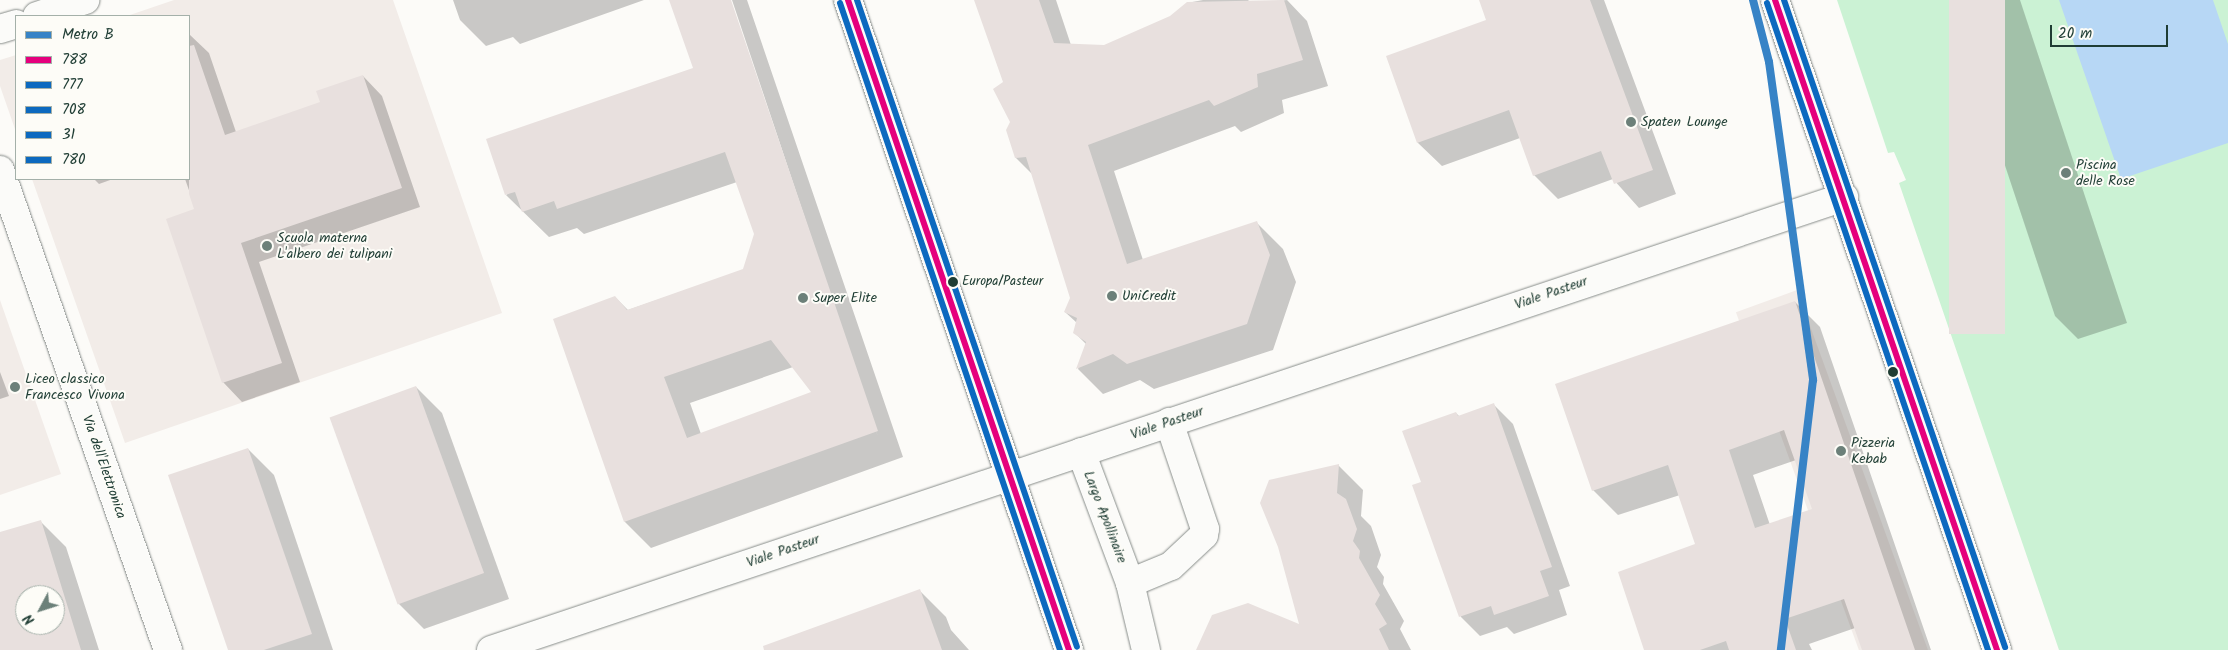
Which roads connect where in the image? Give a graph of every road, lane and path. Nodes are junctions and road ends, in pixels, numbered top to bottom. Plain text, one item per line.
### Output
1 (85, 0) edge
2 (848, 0) edge
3 (1775, 0) edge
4 (40, 15) edge
5 (15, 24) edge
6 (0, 29) edge
7 (0, 170) edge
8 (1844, 197) junction
9 (1169, 422) junction
10 (1081, 452) junction
11 (1008, 475) junction
12 (1130, 583) junction
13 (168, 650) edge
14 (491, 650) edge
15 (1070, 650) edge
16 (1146, 650) edge
17 (1997, 650) edge

1 - 4 street
2 - 11 street
3 - 8 street
5 - 6 street
7 - 13 street, Via dell'Elettronica
8 - 9 street, Viale Pasteur
8 - 17 street
9 - 10 street, Viale Pasteur
9 - 12 street
10 - 11 street, Viale Pasteur
10 - 12 street, Largo Apollinaire
11 - 14 street, Viale Pasteur
11 - 15 street
12 - 16 street, Largo Apollinaire

